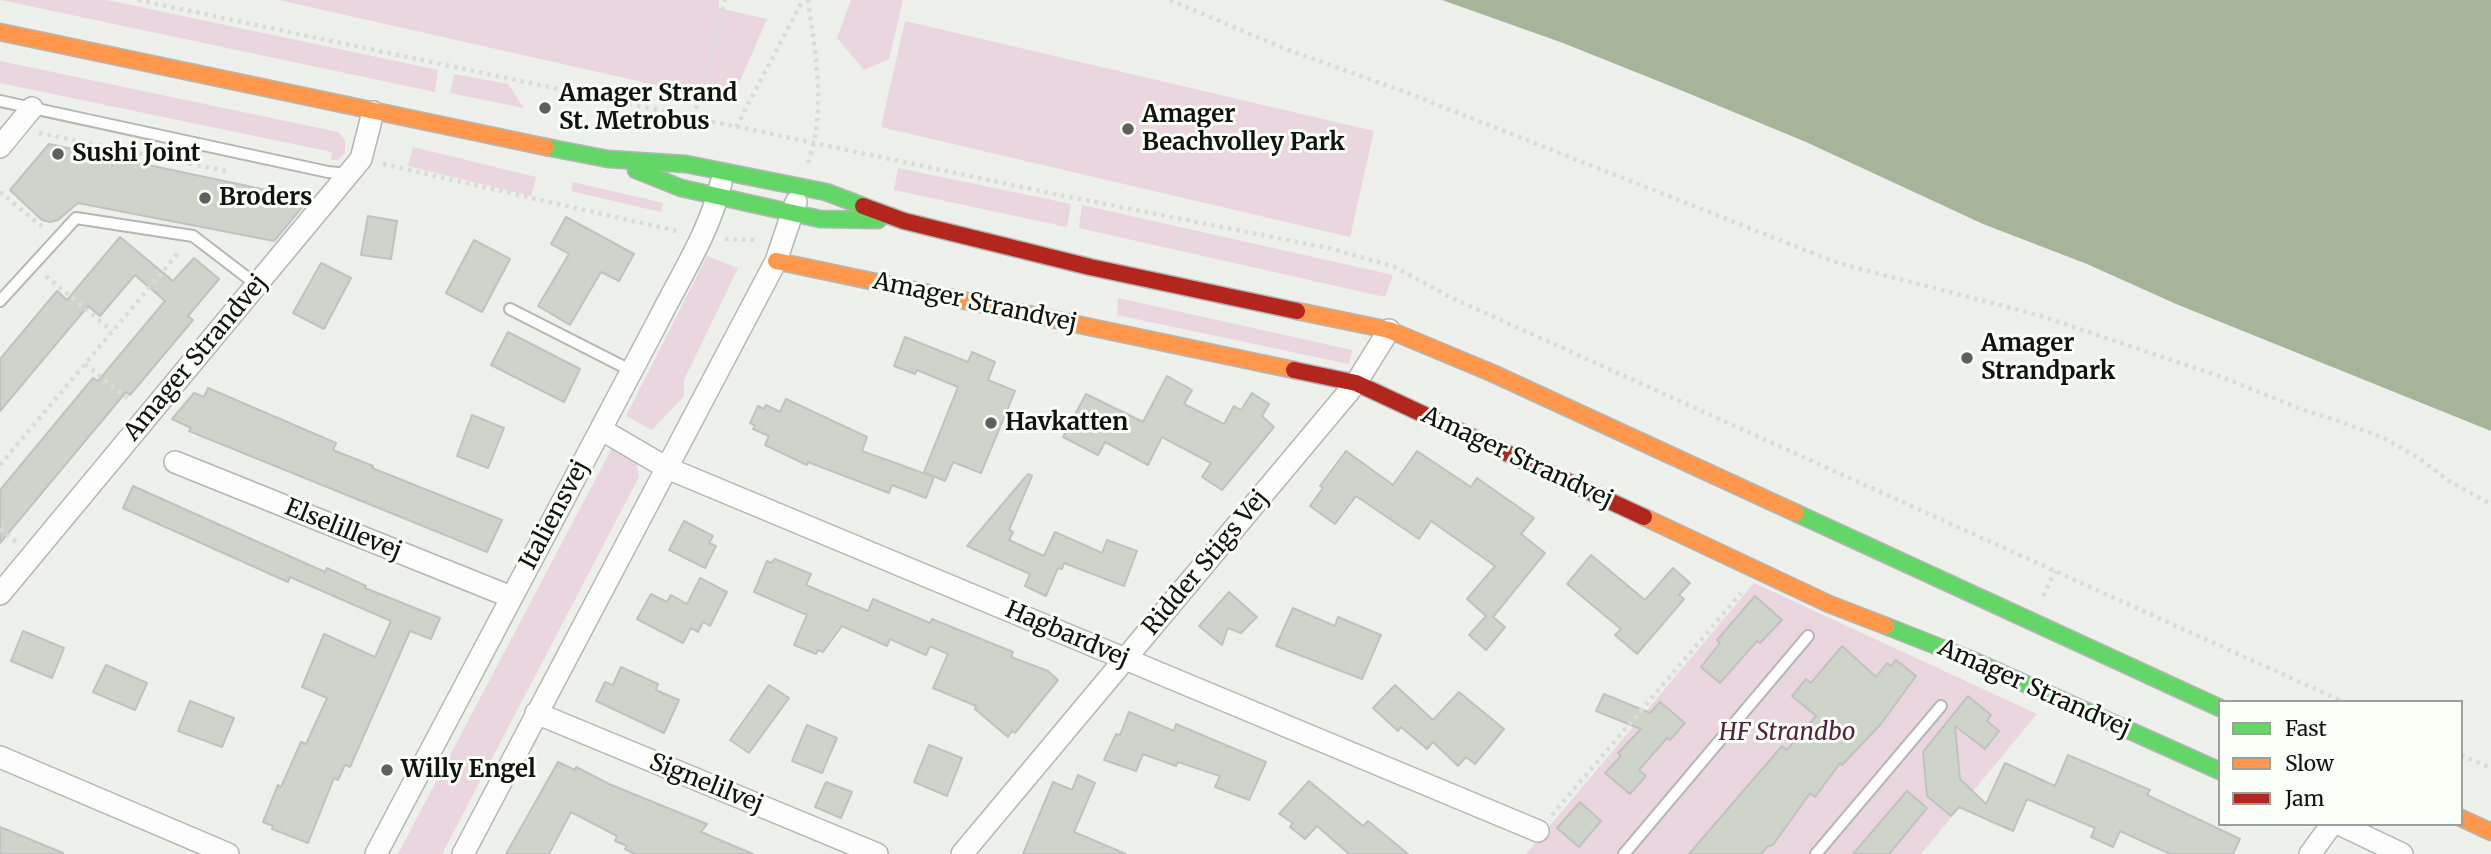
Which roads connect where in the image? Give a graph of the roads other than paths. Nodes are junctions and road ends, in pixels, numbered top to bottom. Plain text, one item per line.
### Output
1 (0, 32) edge
2 (0, 101) edge
3 (32, 108) junction
4 (373, 112) junction
5 (0, 147) edge
6 (608, 159) junction
7 (355, 166) junction
8 (724, 171) junction
9 (799, 187) junction
10 (718, 196) junction
11 (794, 212) junction
12 (904, 221) junction
13 (776, 261) junction
14 (257, 285) junction
15 (0, 301) edge
16 (510, 309) dead end
17 (1389, 330) junction
18 (632, 371) junction
19 (1356, 383) junction
20 (601, 430) junction
21 (175, 462) dead end
22 (667, 468) junction
23 (0, 594) edge
24 (511, 597) junction
25 (1808, 636) dead end
26 (1126, 660) junction
27 (1941, 706) dead end
28 (2218, 707) edge
29 (536, 713) junction
30 (0, 757) edge
31 (2218, 770) edge
32 (2463, 819) edge
33 (2331, 826) edge
34 (2343, 826) edge
35 (1538, 831) road end
36 (2491, 832) edge
37 (2313, 852) edge
38 (228, 854) edge
39 (376, 854) edge
40 (463, 854) edge
41 (877, 854) edge
42 (962, 854) edge
43 (1624, 854) edge
44 (1816, 854) edge
45 (2402, 854) edge

1 - 4 street
2 - 3 lane
3 - 5 street
3 - 7 lane
4 - 6 street
4 - 7 street, Amager Strandvej
6 - 8 street
6 - 10 street
7 - 14 street, Amager Strandvej
8 - 9 street
8 - 10 street, Italiensvej
9 - 11 street
9 - 12 street
10 - 11 street
10 - 18 street, Italiensvej
11 - 12 street
11 - 13 street
12 - 17 street
13 - 19 street, Amager Strandvej
13 - 22 street
14 - 15 lane
14 - 23 street, Amager Strandvej
16 - 18 lane
17 - 19 street, Ridder Stigs Vej
17 - 28 street
18 - 20 street, Italiensvej
19 - 26 street, Ridder Stigs Vej
19 - 31 street, Amager Strandvej
20 - 22 street, Hagbardvej
20 - 24 street, Italiensvej
21 - 24 street, Elselillevej
22 - 26 street, Hagbardvej
22 - 29 street
24 - 39 street, Italiensvej
25 - 43 lane
26 - 35 street, Hagbardvej
26 - 42 street, Ridder Stigs Vej
27 - 44 lane
29 - 40 street
29 - 41 street, Signelilvej
30 - 38 street
32 - 36 street
33 - 37 street
34 - 45 street

